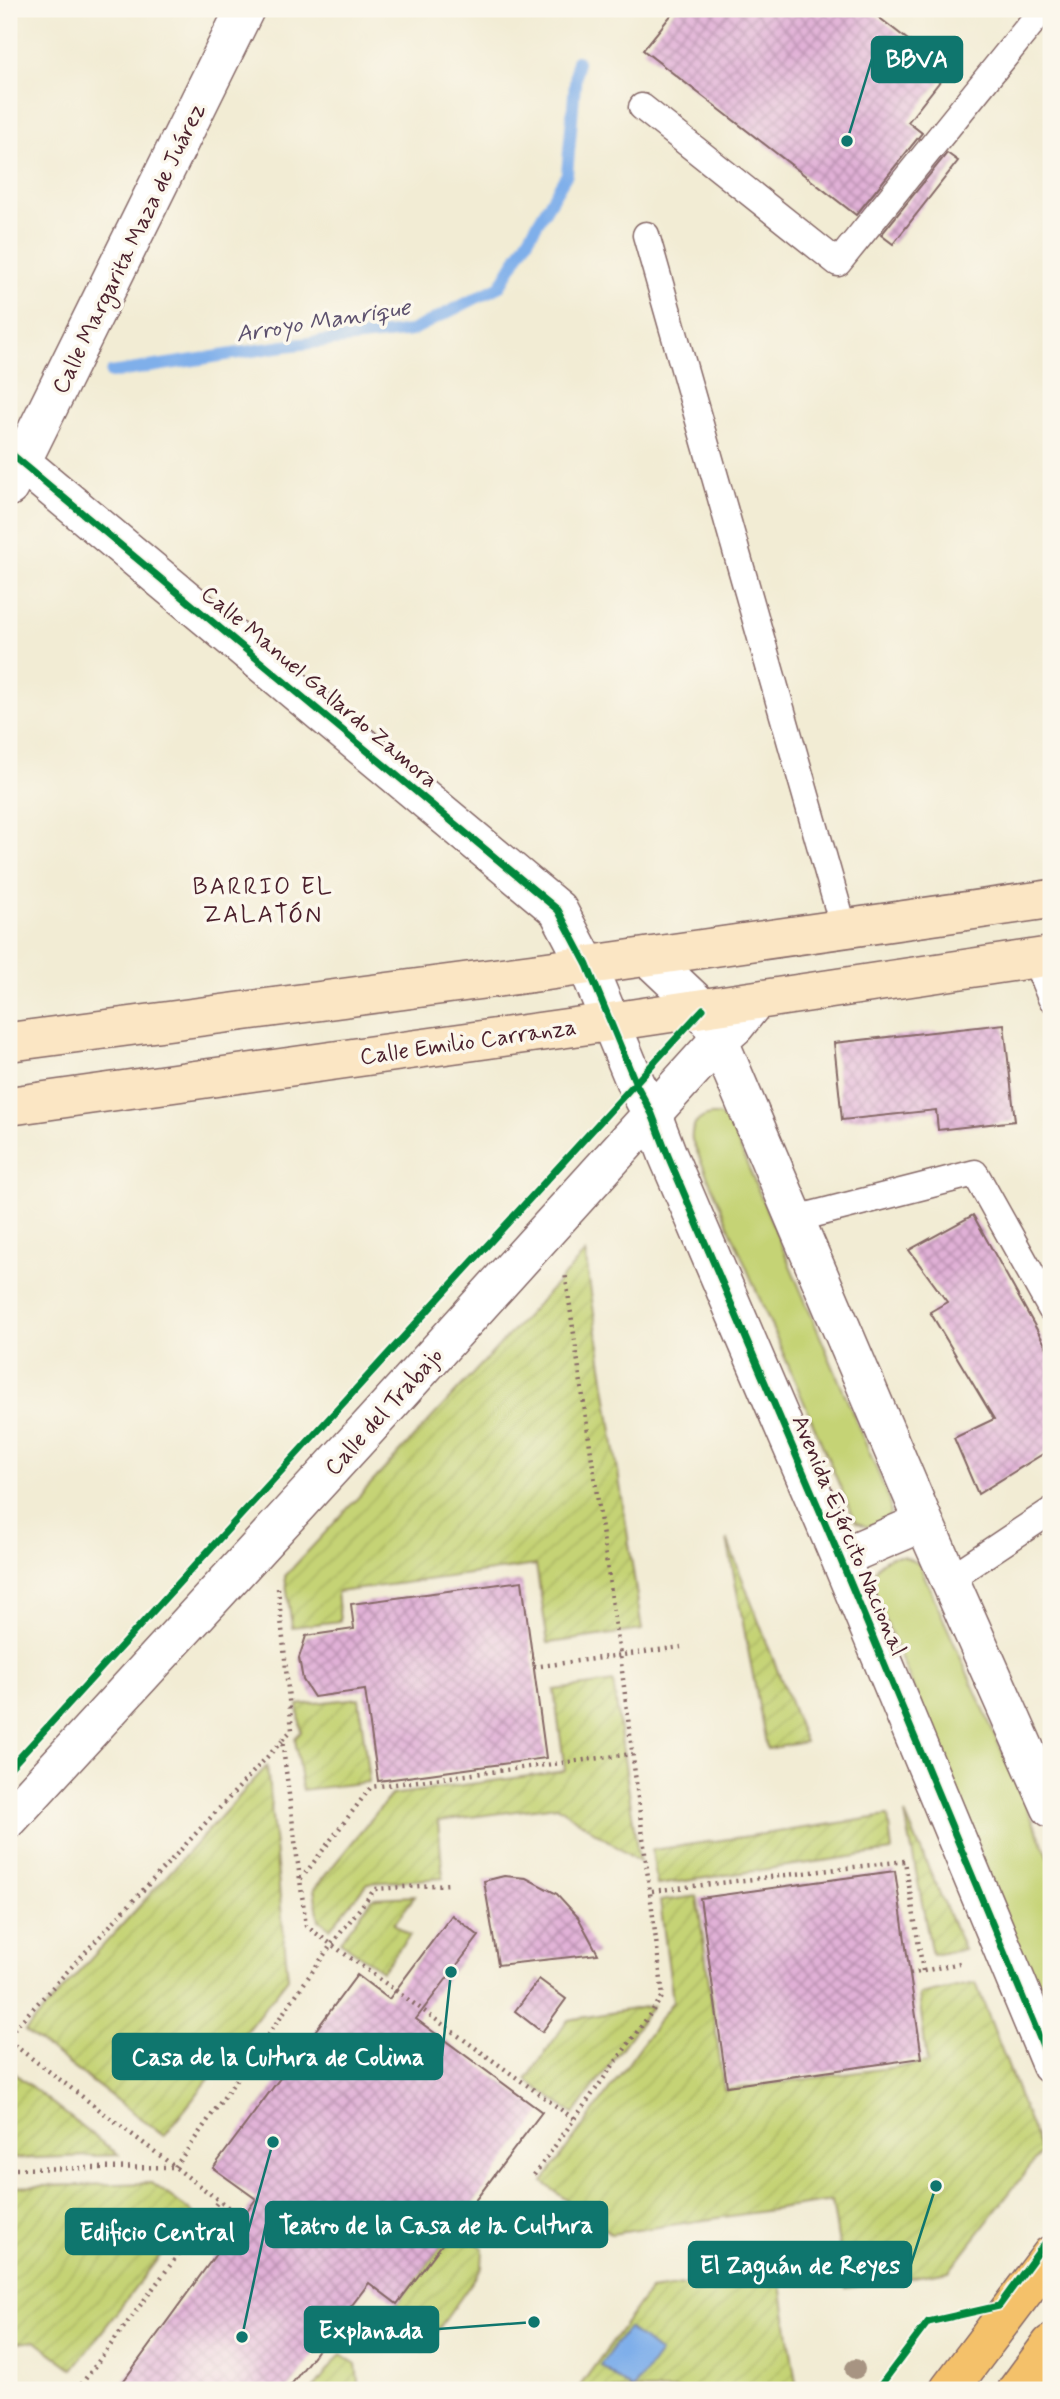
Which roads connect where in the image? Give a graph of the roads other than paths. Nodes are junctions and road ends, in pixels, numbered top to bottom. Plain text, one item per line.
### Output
1 (245, 9) edge
2 (1043, 9) edge
3 (642, 107) dead end
4 (646, 234) dead end
5 (13, 467) edge
6 (1051, 899) edge
7 (845, 929) junction
8 (648, 957) junction
9 (1043, 958) edge
10 (587, 965) junction
11 (1051, 998) edge
12 (610, 1022) junction
13 (711, 1025) junction
14 (9, 1042) edge
15 (9, 1106) edge
16 (652, 1114) junction
17 (795, 1219) junction
18 (1051, 1309) edge
19 (1051, 1511) edge
20 (924, 1522) junction
21 (840, 1558) junction
22 (949, 1579) junction
23 (1051, 1808) edge
24 (9, 1819) edge
25 (1051, 2065) edge
26 (1051, 2255) edge
27 (1051, 2344) edge
28 (948, 2390) edge
29 (1017, 2390) edge

1 - 5 street, Calle Margarita Maza de Juárez
2 - 3 lane
4 - 7 lane
5 - 10 street, Calle Manuel Gallardo Zamora
6 - 7 main road
7 - 8 main road
8 - 10 main road
8 - 13 street
9 - 11 lane
9 - 13 main road, Calle Emilio Carranza
10 - 12 street, Calle Manuel Gallardo Zamora
10 - 14 main road
12 - 13 main road, Calle Emilio Carranza
12 - 15 main road, Calle Emilio Carranza
12 - 16 street, Avenida Ejército Nacional
13 - 16 street, Calle del Trabajo
13 - 17 street
16 - 21 street, Avenida Ejército Nacional
16 - 24 street, Calle del Trabajo
17 - 18 lane
17 - 20 street
19 - 22 lane
20 - 21 street
20 - 22 street
21 - 25 street, Avenida Ejército Nacional
22 - 23 street
26 - 28 main road
27 - 29 main road

